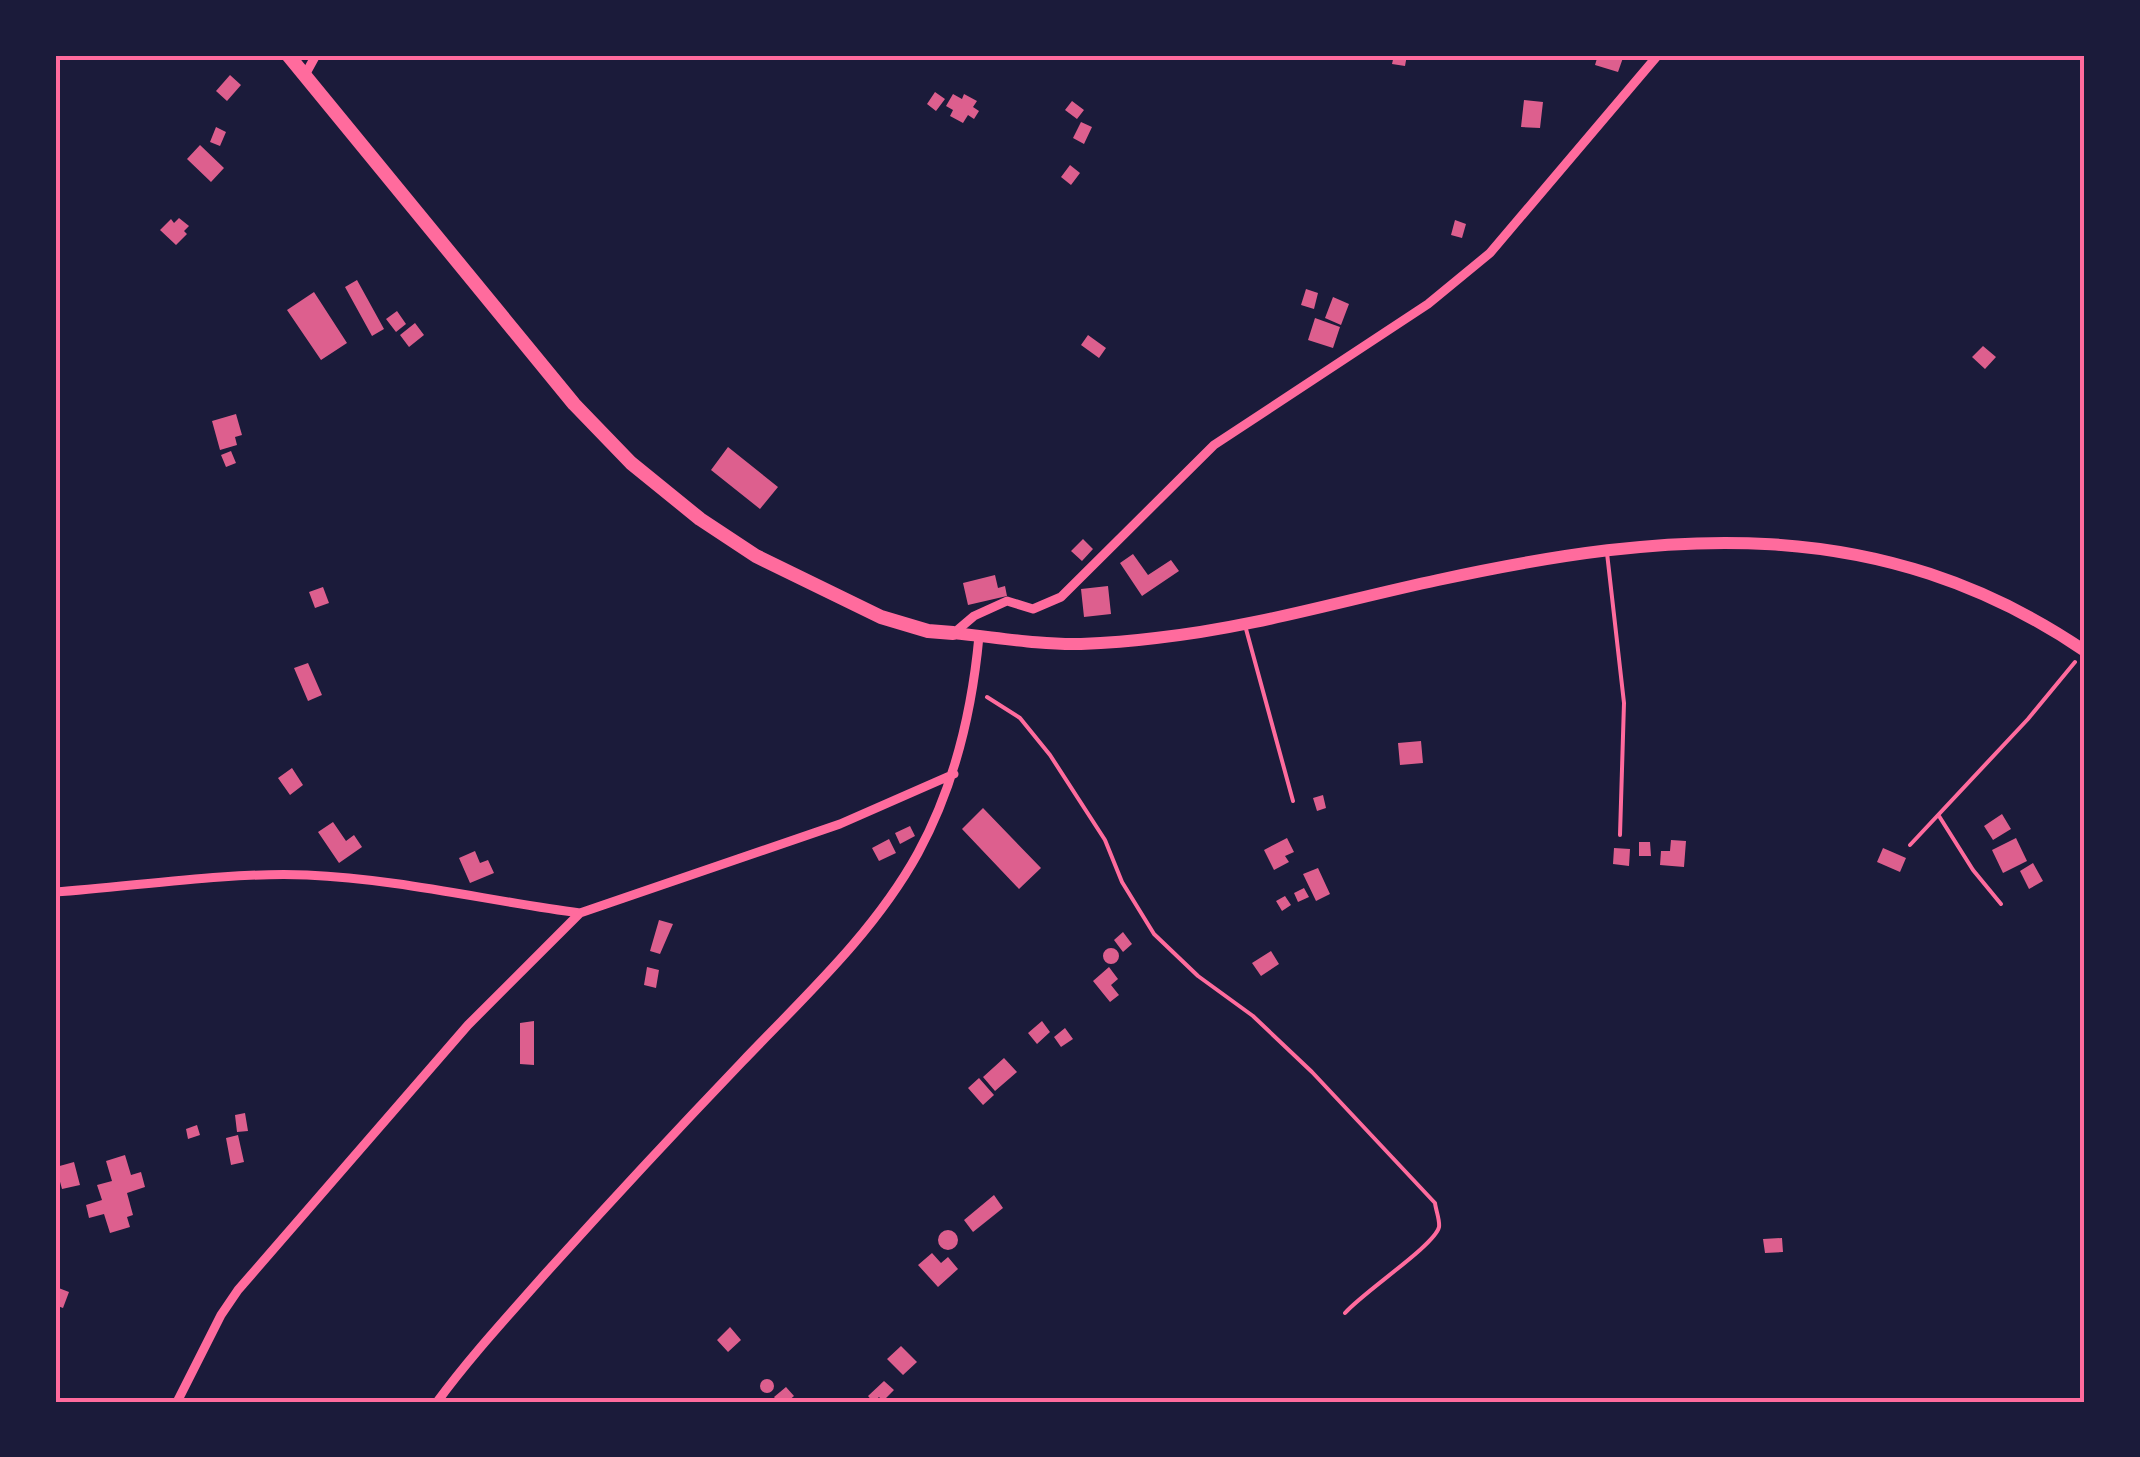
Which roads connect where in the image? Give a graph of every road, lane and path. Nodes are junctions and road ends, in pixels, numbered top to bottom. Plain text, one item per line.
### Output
1 (288, 55) edge
2 (316, 55) edge
3 (1658, 55) edge
4 (304, 75) junction
5 (1606, 549) junction
6 (1245, 624) junction
7 (953, 633) junction
8 (979, 636) junction
9 (2085, 651) edge
10 (974, 690) junction
11 (954, 774) junction
12 (1293, 800) dead end
13 (1939, 816) junction
14 (1620, 835) dead end
15 (1910, 845) dead end
16 (55, 892) edge
17 (2001, 904) dead end
18 (580, 913) junction
19 (1345, 1314) dead end
20 (177, 1402) edge
21 (437, 1402) edge

1 - 4 main road
2 - 4 street
3 - 7 street
4 - 7 main road
5 - 6 main road
5 - 9 main road
5 - 14 lane
6 - 8 main road
6 - 12 lane
7 - 8 main road
8 - 10 street
9 - 13 path
10 - 11 street
10 - 19 path
11 - 18 street
11 - 21 street
13 - 15 path
13 - 17 path
16 - 18 street
18 - 20 street

